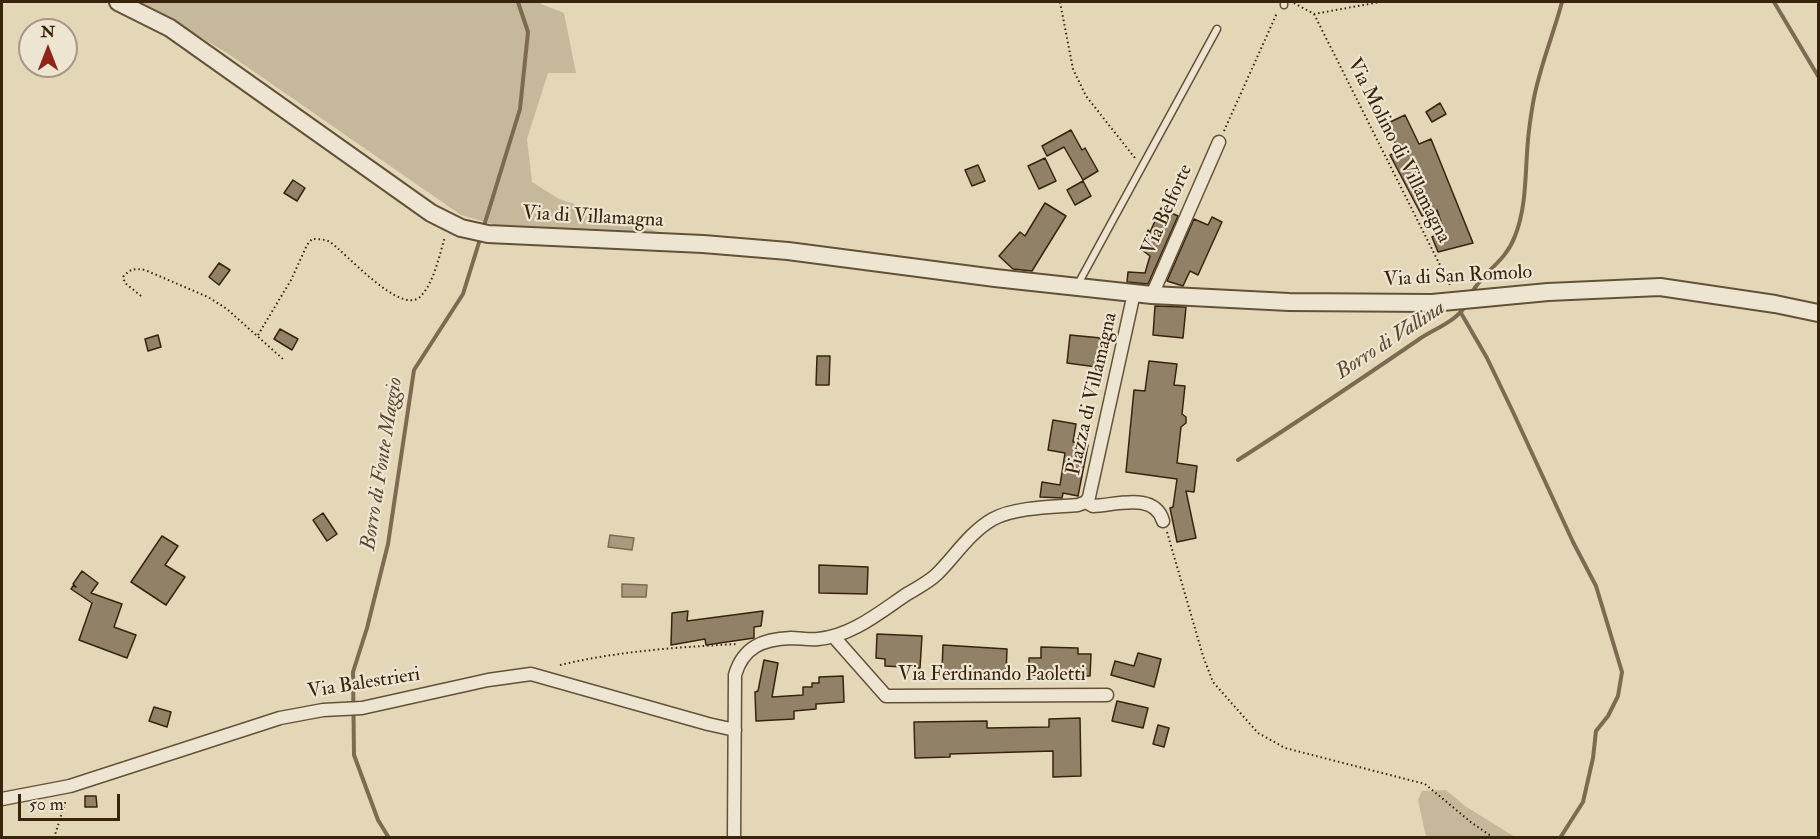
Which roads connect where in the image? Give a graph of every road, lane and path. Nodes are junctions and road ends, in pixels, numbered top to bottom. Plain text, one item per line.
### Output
1 (117, 2) edge
2 (1060, 2) edge
3 (1380, 2) edge
4 (1284, 3) edge
5 (1314, 14) junction
6 (1217, 29) dead end
7 (1220, 142) joint
8 (1142, 167) junction
9 (450, 223) junction
10 (1077, 287) junction
11 (1134, 293) junction
12 (1152, 295) junction
13 (141, 296) dead end
14 (1464, 301) junction
15 (1818, 313) edge
16 (258, 335) junction
17 (283, 359) dead end
18 (1086, 502) junction
19 (1163, 521) joint
20 (833, 636) junction
21 (756, 646) junction
22 (560, 665) dead end
23 (1107, 695) dead end
24 (735, 730) junction
25 (70, 786) junction
26 (2, 800) edge
27 (54, 837) edge
28 (734, 837) edge
29 (1494, 837) edge

1 - 9 street, Via di Villamagna
2 - 8 path
3 - 5 path
4 - 5 path
4 - 7 path
5 - 14 path, Via Molino di Villamagna
6 - 8 lane
7 - 12 street, Via Belforte
8 - 10 lane
9 - 10 street, Via di Villamagna
9 - 16 path
10 - 11 street, Via di Villamagna
11 - 12 street, Via di San Romolo
11 - 18 street, Piazza di Villamagna
12 - 14 street, Via di San Romolo
13 - 16 path
14 - 15 street, Via di San Romolo
16 - 17 path
18 - 19 street
18 - 20 street
19 - 29 path
20 - 21 street
20 - 23 street, Via Ferdinando Paoletti
21 - 22 path
21 - 24 street
24 - 25 street, Via Balestrieri
24 - 28 street
25 - 26 street, Via Balestrieri
25 - 27 path

